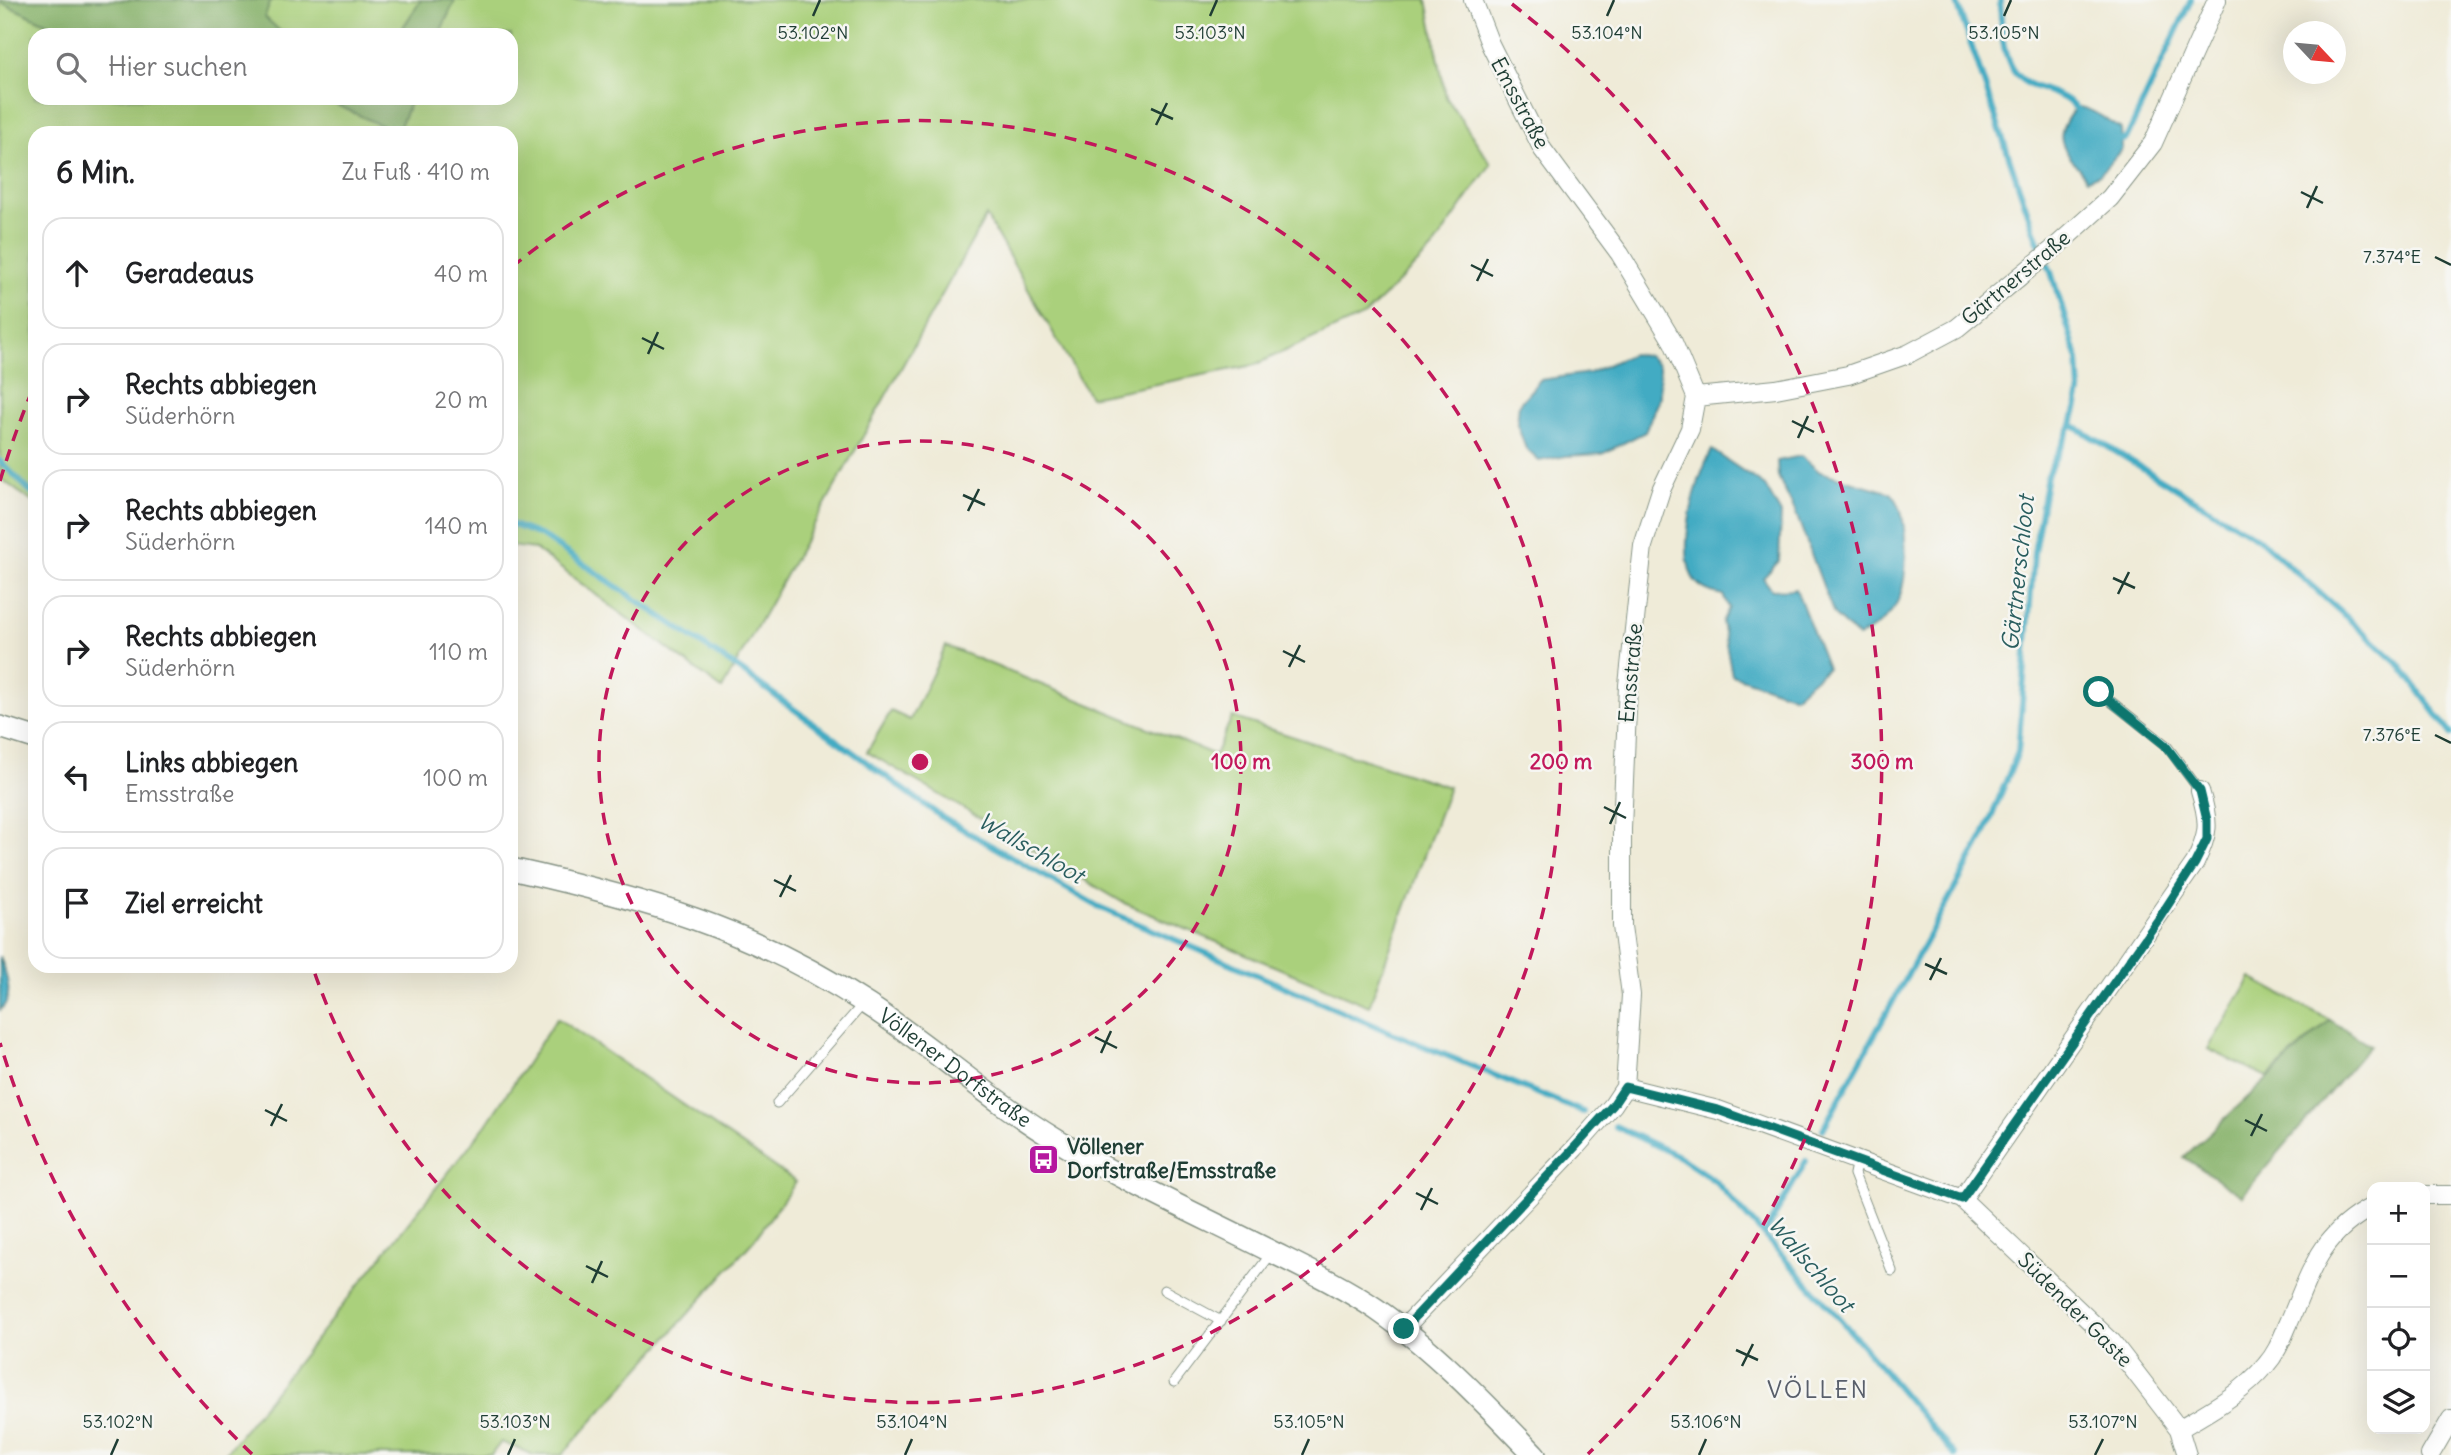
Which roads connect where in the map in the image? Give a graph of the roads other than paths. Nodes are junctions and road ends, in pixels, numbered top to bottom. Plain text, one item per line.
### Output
1 (1473, 0) edge
2 (2217, 0) edge
3 (1696, 397) junction
4 (2099, 692) dead end
5 (0, 727) edge
6 (28, 736) edge
7 (2200, 791) joint
8 (518, 871) edge
9 (864, 1002) junction
10 (1625, 1087) junction
11 (777, 1103) dead end
12 (1857, 1160) junction
13 (2430, 1195) edge
14 (2451, 1195) edge
15 (1962, 1199) junction
16 (2367, 1210) edge
17 (1272, 1252) junction
18 (1892, 1271) dead end
19 (1164, 1290) dead end
20 (1221, 1321) junction
21 (1404, 1329) junction
22 (1174, 1382) dead end
23 (2451, 1419) edge
24 (2179, 1429) junction
25 (1535, 1455) edge
26 (2187, 1455) edge
27 (2430, 1455) edge

1 - 3 street, Emsstraße
2 - 3 street, Gärtnerstraße
3 - 10 street, Emsstraße
4 - 7 lane
5 - 6 street
7 - 15 street
8 - 9 street, Völlener Dorfstraße
9 - 11 lane
9 - 17 street, Völlener Dorfstraße
10 - 12 street
10 - 21 street
12 - 15 street
12 - 18 lane
13 - 14 street
15 - 24 street, Südender Gaste
16 - 24 street
17 - 20 lane
17 - 21 street, Völlener Dorfstraße
19 - 20 lane
20 - 22 lane
21 - 25 street, Völlener Dorfstraße
23 - 27 street
24 - 26 street, Südender Gaste

